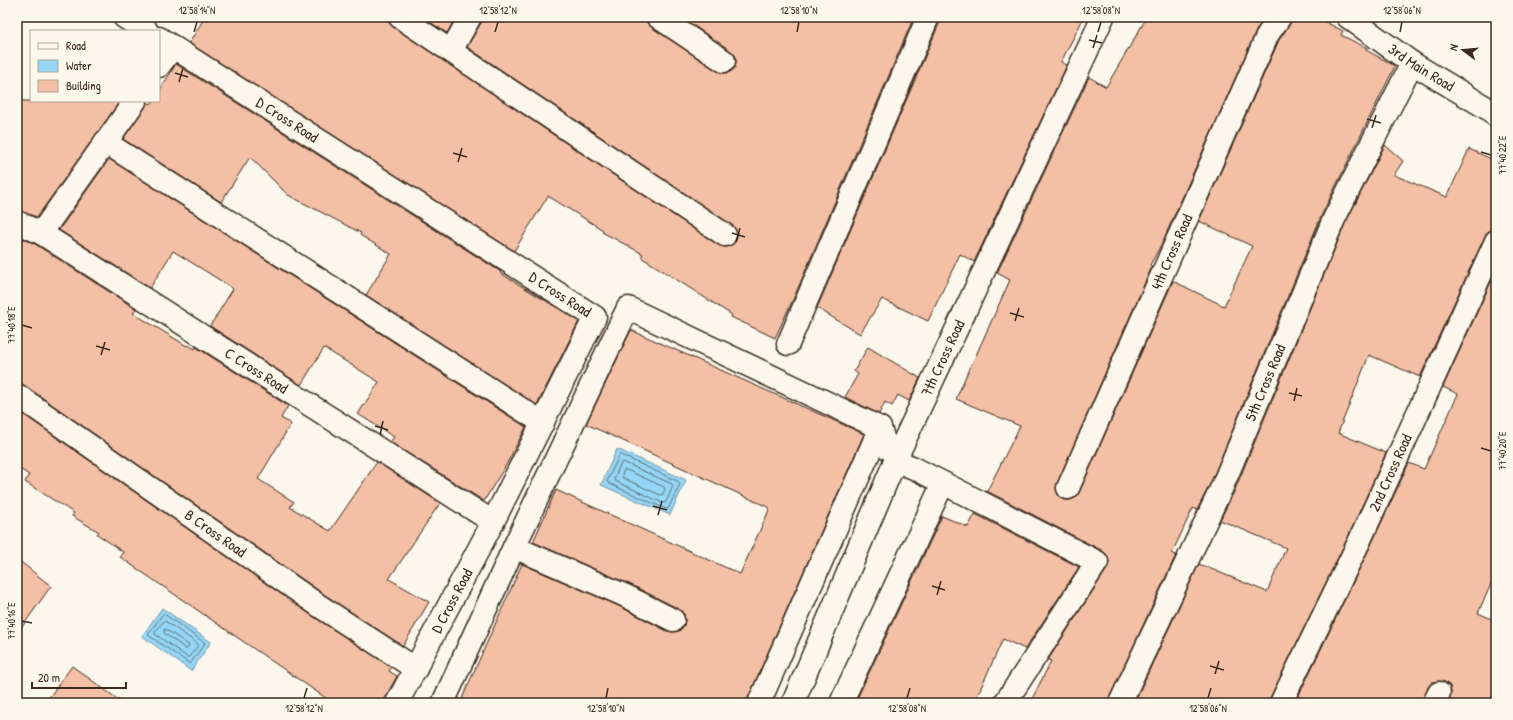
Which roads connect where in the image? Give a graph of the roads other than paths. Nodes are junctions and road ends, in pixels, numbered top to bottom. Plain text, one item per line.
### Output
1 (124, 17) edge
2 (400, 17) edge
3 (470, 17) edge
4 (658, 17) edge
5 (928, 17) edge
6 (1103, 17) edge
7 (1280, 17) edge
8 (1348, 17) edge
9 (145, 30) edge
10 (166, 42) edge
11 (451, 51) junction
12 (724, 60) dead end
13 (160, 63) edge
14 (1412, 63) junction
15 (134, 102) edge
16 (1494, 108) edge
17 (105, 142) junction
18 (17, 222) edge
19 (41, 233) junction
20 (725, 235) dead end
21 (1496, 241) edge
22 (788, 344) dead end
23 (17, 395) edge
24 (543, 423) junction
25 (880, 428) junction
26 (897, 458) junction
27 (943, 483) junction
28 (1068, 488) dead end
29 (494, 522) junction
30 (514, 547) junction
31 (673, 620) dead end
32 (416, 669) junction
33 (397, 703) edge
34 (443, 703) edge
35 (759, 703) edge
36 (793, 703) edge
37 (841, 703) edge
38 (1005, 703) edge
39 (1120, 703) edge
40 (1281, 703) edge

1 - 9 street
2 - 11 street
3 - 11 street
4 - 12 street
5 - 22 street
6 - 26 street, 7th Cross Road
7 - 28 street, 4th Cross Road
8 - 14 street, 3rd Main Road
10 - 13 street
10 - 24 street, D Cross Road
11 - 20 street
14 - 16 street, 3rd Main Road
14 - 39 street, 5th Cross Road
15 - 17 street
17 - 19 street
17 - 24 street
18 - 19 street, C Cross Road
19 - 29 street, C Cross Road
21 - 40 street, 2nd Cross Road
23 - 32 street, B Cross Road
24 - 29 street, D Cross Road
25 - 26 street
25 - 30 street
25 - 35 street
26 - 27 street
26 - 36 street, 7th Cross Road
27 - 37 street
27 - 38 street
29 - 32 street, D Cross Road
30 - 31 street
30 - 34 street
32 - 33 street, D Cross Road

